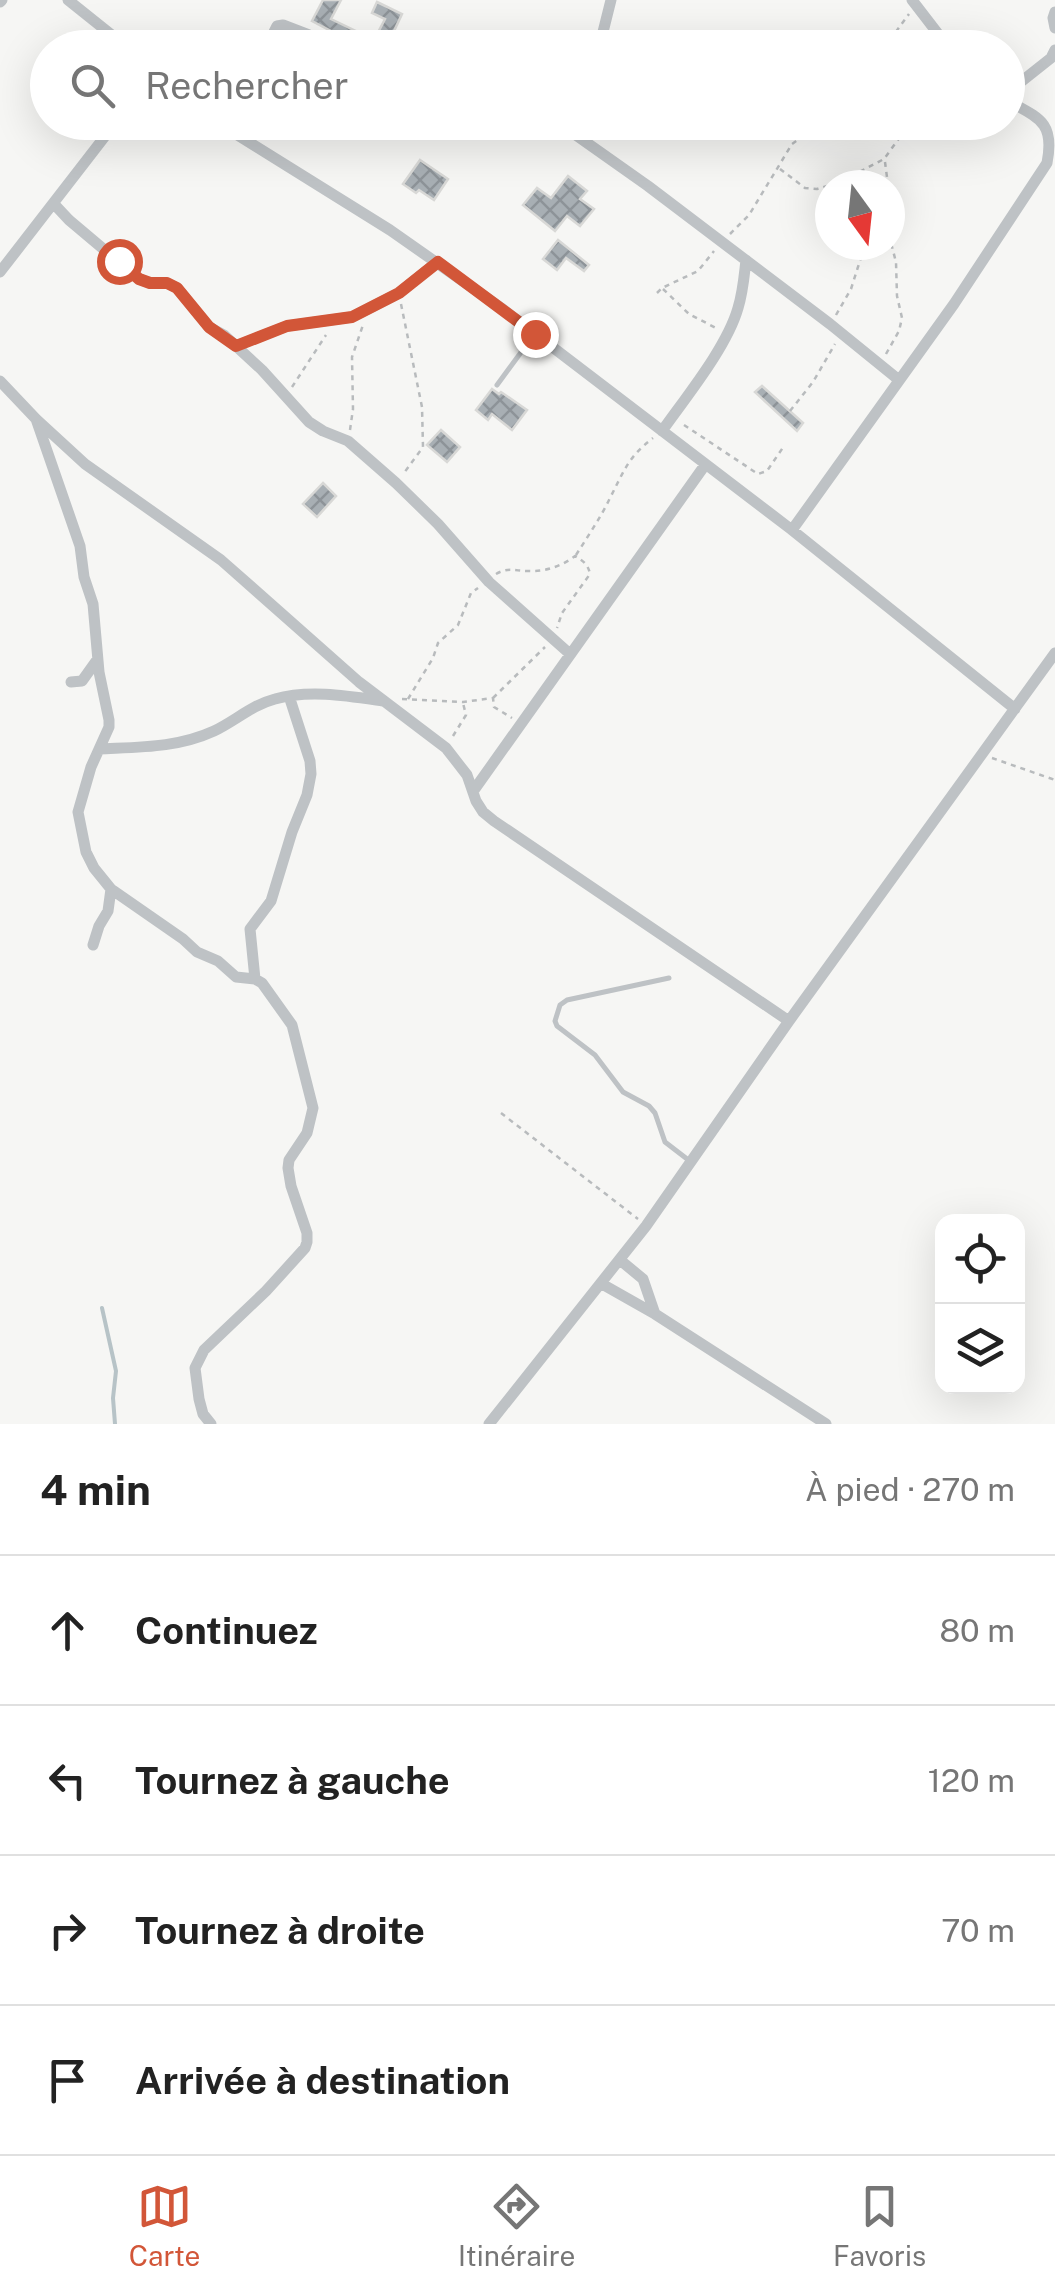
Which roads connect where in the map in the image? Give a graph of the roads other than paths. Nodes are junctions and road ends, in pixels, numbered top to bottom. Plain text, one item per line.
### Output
1 (68, 0) edge
2 (611, 0) edge
3 (914, 3) edge
4 (1055, 12) edge
5 (1055, 28) edge
6 (106, 30) edge
7 (275, 30) edge
8 (298, 30) edge
9 (604, 30) edge
10 (937, 30) edge
11 (1055, 50) edge
12 (1025, 77) edge
13 (1025, 109) edge
14 (1055, 133) edge
15 (102, 140) edge
16 (245, 140) edge
17 (589, 140) edge
18 (54, 204) junction
19 (746, 260) junction
20 (438, 262) junction
21 (0, 272) edge
22 (535, 334) junction
23 (236, 346) junction
24 (899, 380) junction
25 (0, 381) edge
26 (497, 385) dead end
27 (36, 419) junction
28 (662, 431) junction
29 (706, 465) junction
30 (792, 530) junction
31 (1055, 653) edge
32 (570, 654) junction
33 (98, 660) junction
34 (71, 682) dead end
35 (289, 696) junction
36 (385, 701) junction
37 (1015, 709) junction
38 (99, 749) junction
39 (474, 790) junction
40 (111, 889) junction
41 (93, 944) dead end
42 (669, 978) dead end
43 (255, 979) junction
44 (789, 1020) junction
45 (691, 1162) junction
46 (620, 1260) junction
47 (602, 1284) junction
48 (655, 1314) junction
49 (210, 1424) edge
50 (489, 1424) edge
51 (826, 1424) edge

1 - 6 street
2 - 9 street
3 - 10 street
4 - 5 street
7 - 8 street
11 - 12 street
13 - 14 street
14 - 24 street
15 - 18 street
16 - 20 street
17 - 19 street
18 - 21 street
18 - 23 street
19 - 24 street
19 - 28 street
20 - 22 street
20 - 23 street
22 - 26 lane
22 - 28 street
23 - 32 street
24 - 30 street
25 - 27 street
27 - 33 street
27 - 36 street
28 - 29 street
29 - 30 street
29 - 32 street
30 - 37 street
31 - 37 street
32 - 39 street
33 - 34 street
33 - 38 street
35 - 36 street
35 - 38 street
35 - 43 street
36 - 39 street
37 - 44 street
38 - 40 street
39 - 44 street
40 - 41 street
40 - 43 street
42 - 45 lane
43 - 49 street
44 - 45 street
45 - 46 street
46 - 47 street
46 - 48 street
47 - 48 street
47 - 50 street
48 - 51 street

